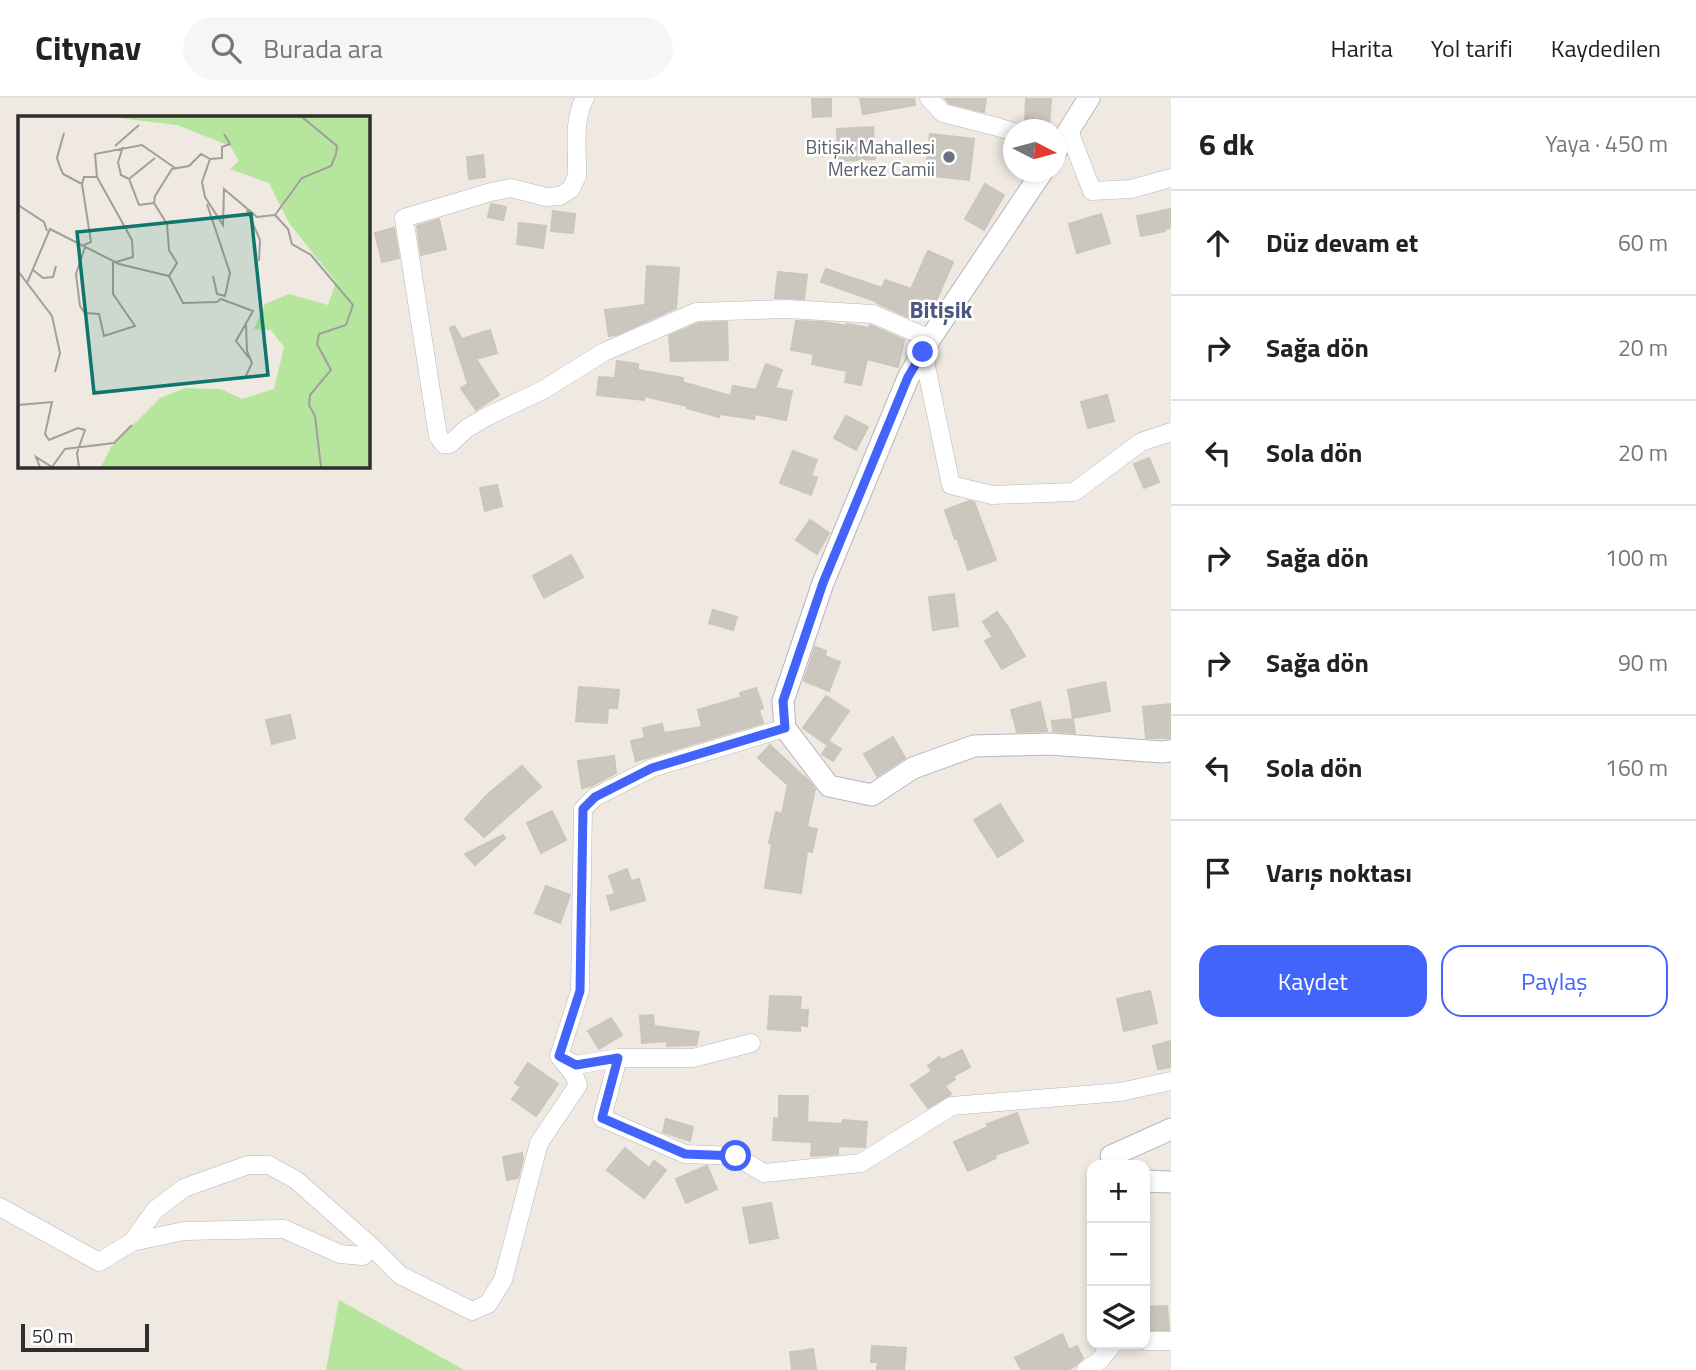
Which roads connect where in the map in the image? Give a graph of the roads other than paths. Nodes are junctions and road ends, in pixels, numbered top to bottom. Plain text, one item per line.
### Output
1 (585, 98) edge
2 (929, 98) edge
3 (1089, 98) edge
4 (1003, 128) edge
5 (1066, 133) edge
6 (1066, 154) edge
7 (1171, 178) edge
8 (1035, 182) edge
9 (927, 346) junction
10 (1171, 432) edge
11 (785, 728) junction
12 (1171, 751) edge
13 (751, 1043) dead end
14 (559, 1056) junction
15 (618, 1058) junction
16 (1171, 1081) edge
17 (1171, 1129) edge
18 (1114, 1160) edge
19 (1150, 1181) edge
20 (1171, 1181) edge
21 (0, 1207) edge
22 (132, 1242) junction
23 (372, 1247) junction
24 (1171, 1341) edge
25 (1150, 1342) edge
26 (1109, 1349) edge
27 (1086, 1370) edge

1 - 9 street
2 - 4 street
3 - 5 street
6 - 7 street
8 - 9 street
9 - 10 street
9 - 11 street
11 - 12 street
11 - 14 street
13 - 15 street
14 - 15 street
14 - 23 street
15 - 16 street
17 - 18 street
19 - 20 street
21 - 22 street
22 - 23 street
22 - 23 street
24 - 25 street
26 - 27 street

